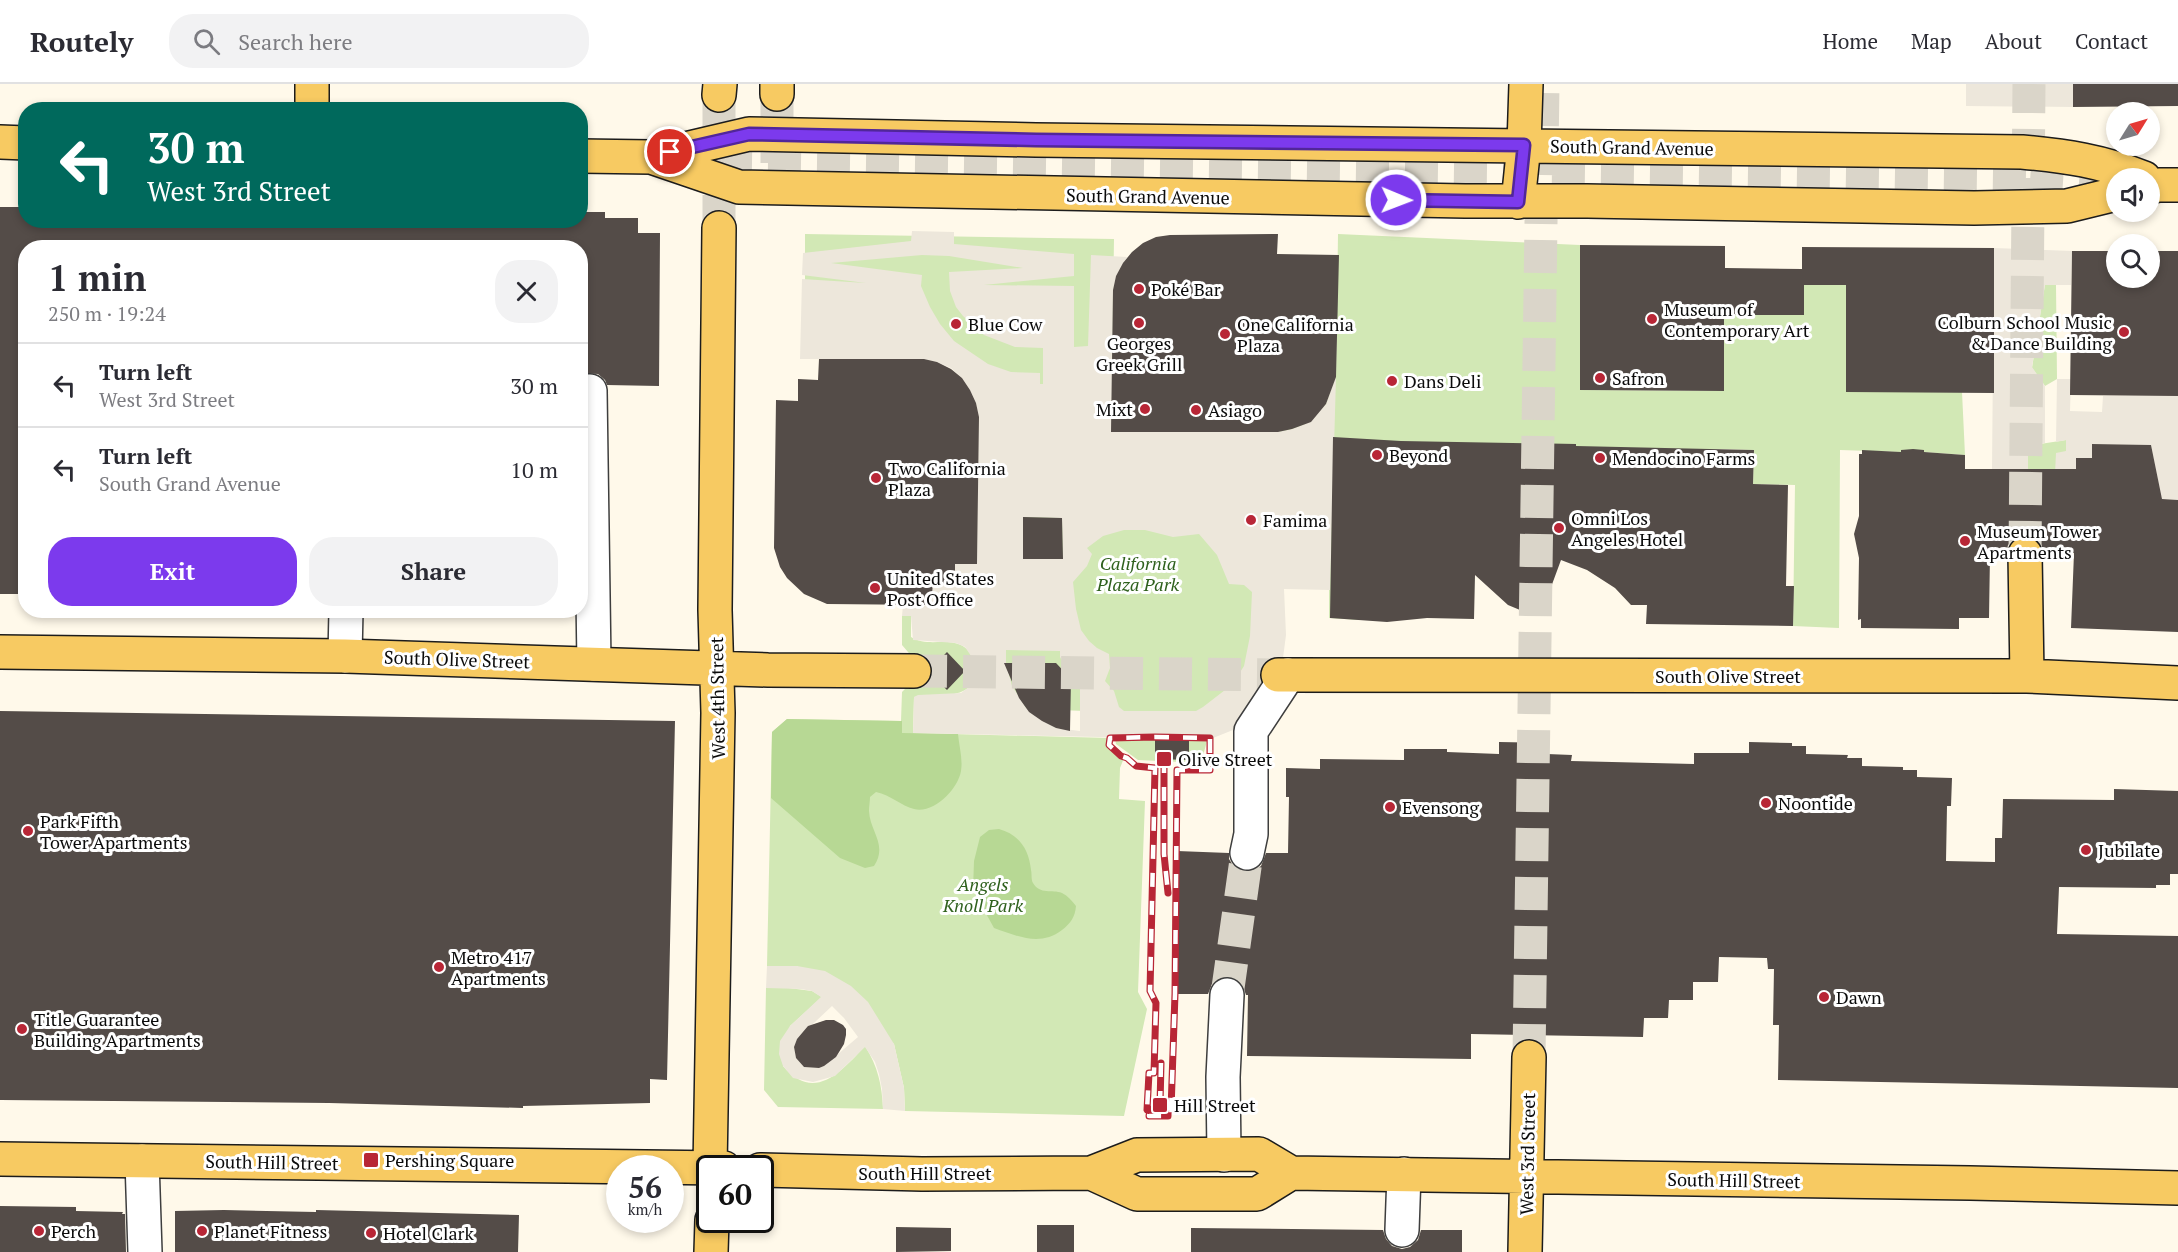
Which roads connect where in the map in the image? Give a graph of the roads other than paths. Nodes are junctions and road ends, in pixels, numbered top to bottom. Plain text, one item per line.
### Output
1 (312, 84) edge
2 (1526, 84) edge
3 (312, 102) edge
4 (0, 142) edge
5 (18, 143) edge
6 (1524, 145) junction
7 (588, 156) edge
8 (651, 156) junction
9 (2118, 168) edge
10 (2106, 197) edge
11 (1518, 202) junction
12 (719, 228) tunnel mouth
13 (588, 392) edge
14 (2025, 554) tunnel mouth
15 (346, 618) edge
16 (0, 652) edge
17 (345, 656) junction
18 (594, 664) junction
19 (717, 668) junction
20 (914, 670) tunnel mouth
21 (1283, 675) joint
22 (2027, 676) junction
23 (2178, 682) edge
24 (1247, 853) tunnel mouth
25 (1227, 995) tunnel mouth
26 (1529, 1057) tunnel mouth
27 (710, 1155) edge
28 (1224, 1155) junction
29 (0, 1159) edge
30 (142, 1161) junction
31 (696, 1168) edge
32 (774, 1170) edge
33 (1090, 1173) junction
34 (1291, 1173) junction
35 (1404, 1174) junction
36 (1527, 1177) junction
37 (2178, 1188) edge
38 (1402, 1230) dead end
39 (712, 1233) edge
40 (145, 1252) edge
41 (711, 1252) edge
42 (1525, 1252) edge

1 - 3 main road
2 - 6 main road
4 - 5 main road
6 - 8 main road, South Grand Avenue
6 - 9 main road, South Grand Avenue
6 - 11 main road
7 - 8 main road, South Grand Avenue
8 - 11 main road, South Grand Avenue
10 - 11 main road, South Grand Avenue
12 - 19 main road, West 4th Street
13 - 18 lane
14 - 22 main road
15 - 17 lane
16 - 17 main road, South Olive Street
17 - 18 main road, South Olive Street
18 - 19 main road, South Olive Street
19 - 20 main road, South Olive Street
19 - 27 main road, West 4th Street
21 - 22 main road, South Olive Street
21 - 24 lane
22 - 23 main road, South Olive Street
25 - 28 lane
26 - 36 main road, West 3rd Street
28 - 33 main road, South Hill Street
28 - 34 main road, South Hill Street
29 - 30 main road, South Hill Street
30 - 31 main road, South Hill Street
30 - 40 lane
32 - 33 main road, South Hill Street
33 - 34 main road, South Hill Street
34 - 35 main road, South Hill Street
35 - 36 main road, South Hill Street
35 - 38 lane
36 - 37 main road, South Hill Street
36 - 42 main road, West 3rd Street
39 - 41 main road

